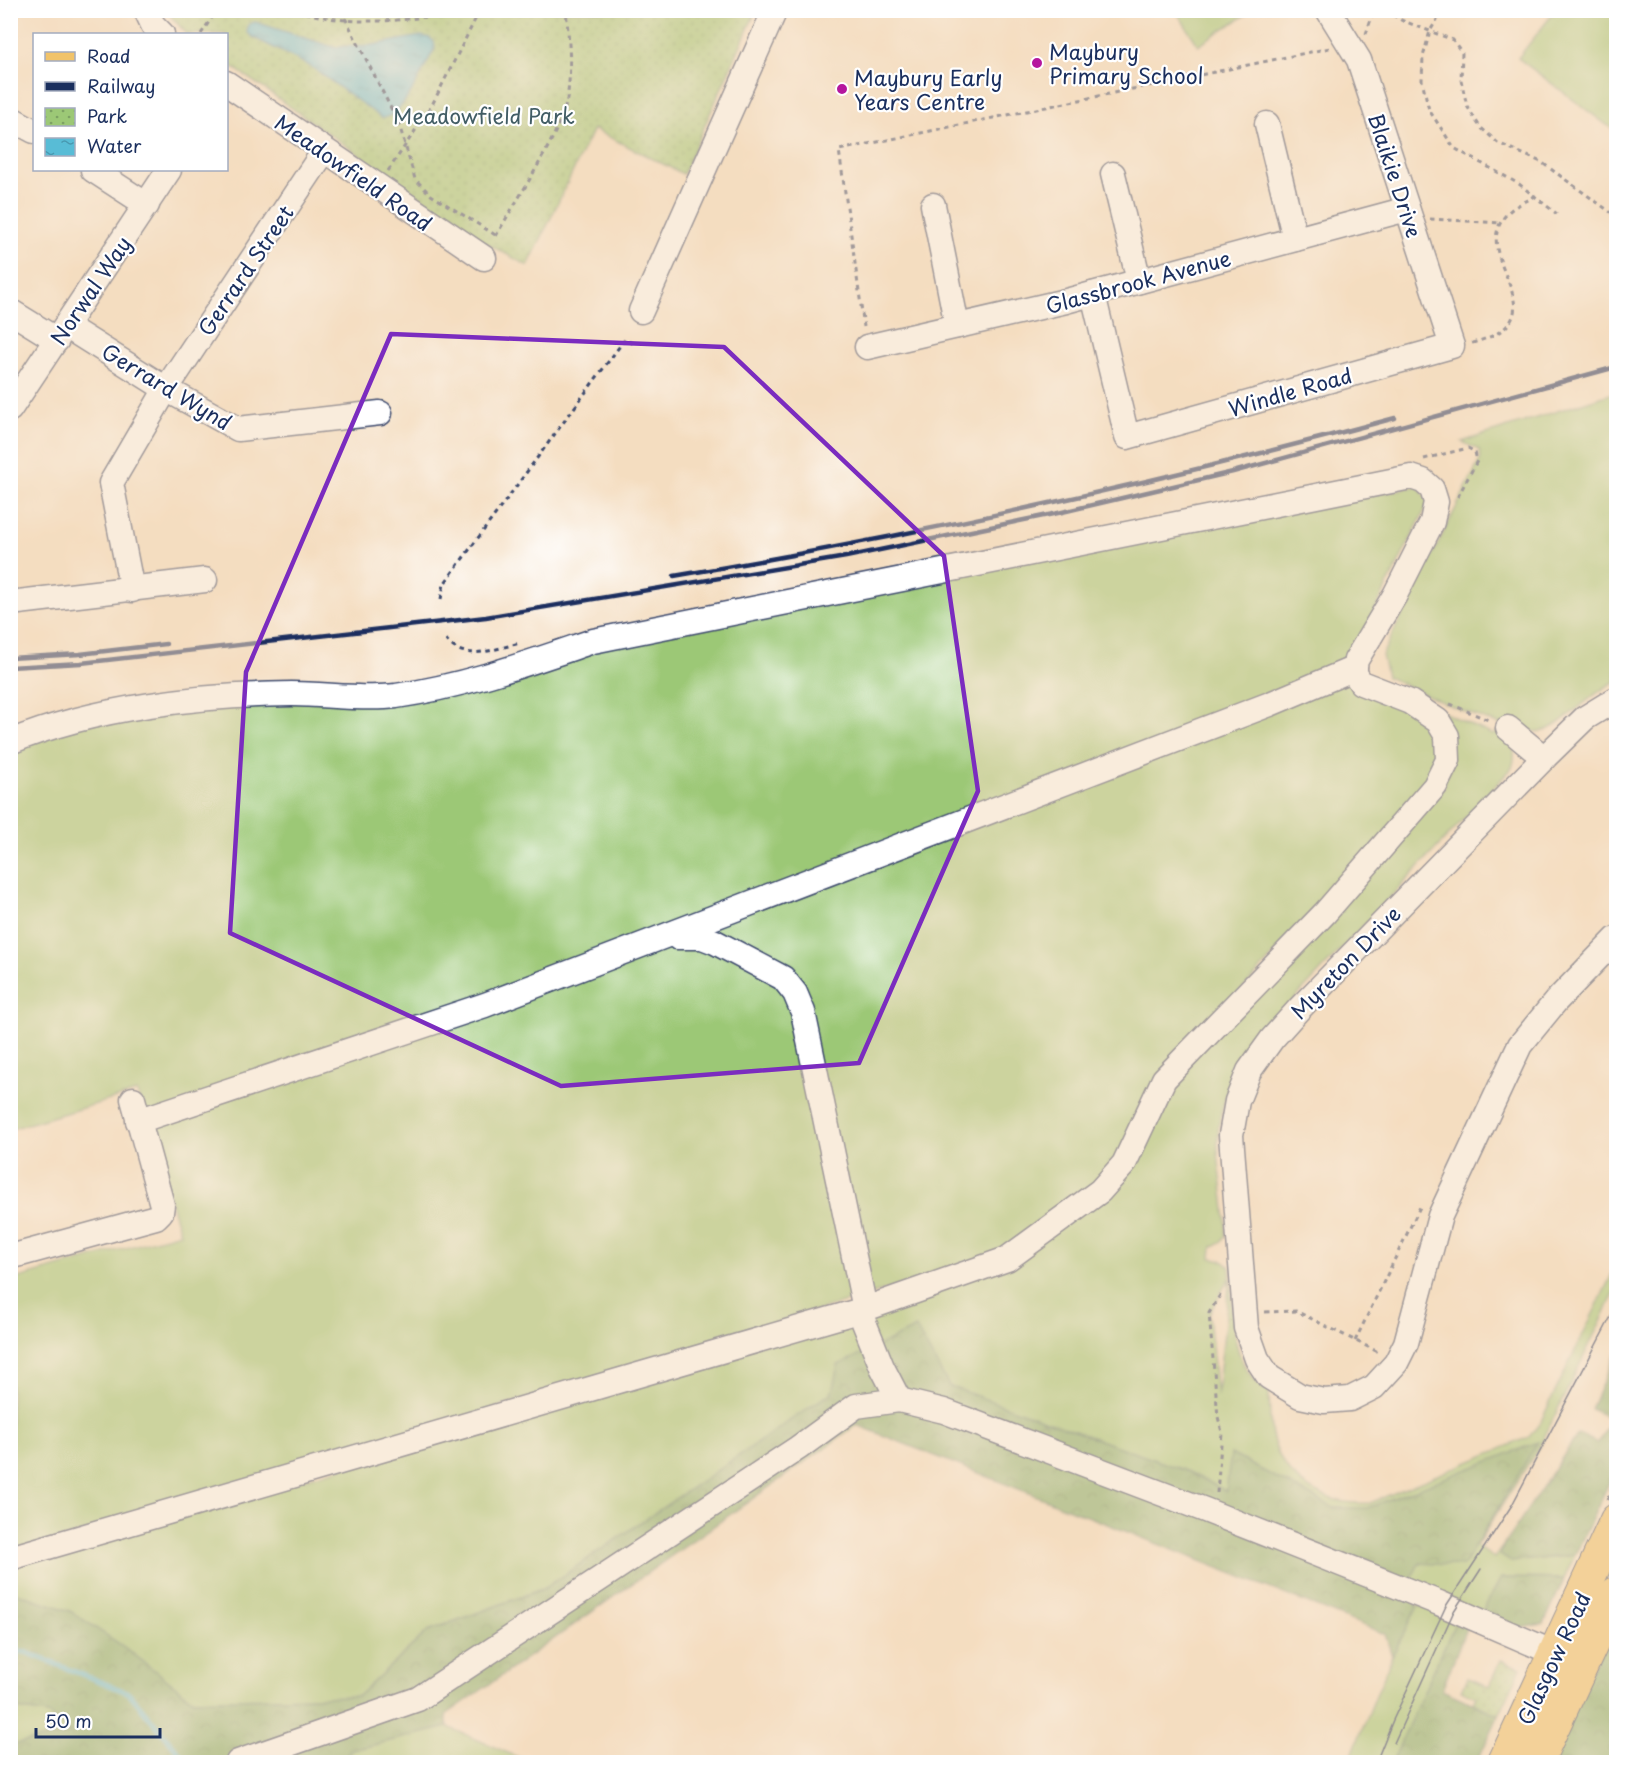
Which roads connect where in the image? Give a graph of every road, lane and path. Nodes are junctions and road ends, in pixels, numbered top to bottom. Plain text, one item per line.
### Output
1 (146, 10) edge
2 (217, 10) edge
3 (297, 10) edge
4 (341, 10) edge
5 (470, 10) edge
6 (480, 10) edge
7 (566, 10) edge
8 (775, 10) edge
9 (1328, 10) edge
10 (1374, 10) edge
11 (1385, 10) edge
12 (1443, 10) edge
13 (347, 21) junction
14 (1430, 31) junction
15 (161, 33) edge
16 (202, 33) edge
17 (1356, 43) junction
18 (228, 84) edge
19 (10, 118) edge
20 (1267, 124) dead end
21 (33, 130) edge
22 (406, 144) junction
23 (324, 151) junction
24 (400, 154) dead end
25 (95, 171) edge
26 (168, 171) edge
27 (1113, 174) dead end
28 (1537, 195) junction
29 (147, 205) junction
30 (933, 205) dead end
31 (1417, 214) junction
32 (1557, 214) dead end
33 (1617, 216) edge
34 (1501, 223) junction
35 (496, 236) junction
36 (1295, 239) junction
37 (484, 258) joint
38 (1139, 281) junction
39 (1093, 294) junction
40 (10, 310) edge
41 (641, 311) dead end
42 (957, 326) junction
43 (62, 333) junction
44 (636, 345) dead end
45 (1452, 346) junction
46 (867, 347) joint
47 (166, 389) junction
48 (10, 409) edge
49 (380, 412) dead end
50 (1423, 459) dead end
51 (1453, 506) dead end
52 (205, 580) dead end
53 (132, 590) junction
54 (441, 599) dead end
55 (10, 603) edge
56 (446, 639) dead end
57 (522, 642) dead end
58 (1355, 668) junction
59 (1617, 699) edge
60 (1442, 700) dead end
61 (1508, 728) joint
62 (10, 742) edge
63 (1544, 758) junction
64 (667, 938) junction
65 (1617, 939) edge
66 (1423, 1200) dead end
67 (10, 1257) edge
68 (1242, 1263) junction
69 (1255, 1307) junction
70 (863, 1312) junction
71 (1355, 1341) junction
72 (1397, 1362) junction
73 (899, 1400) junction
74 (1205, 1510) junction
75 (1617, 1520) edge
76 (10, 1558) edge
77 (1613, 1601) edge
78 (1554, 1653) junction
79 (238, 1762) edge
80 (1504, 1762) edge
81 (1537, 1762) edge

1 - 15 street
2 - 16 path
3 - 13 path
4 - 13 path
5 - 13 path
6 - 22 path
7 - 35 path
8 - 41 street
9 - 17 street, Blaikie Drive
10 - 17 path
11 - 14 path
12 - 14 path
13 - 22 path
14 - 28 path
14 - 33 path
17 - 31 street, Blaikie Drive
17 - 46 path
18 - 23 street, Meadowfield Road
19 - 21 street
20 - 36 street
22 - 24 path
22 - 35 path
23 - 37 street, Meadowfield Road
23 - 47 street, Gerrard Street
25 - 29 street
26 - 29 street, Norwal Way
27 - 38 street
28 - 32 path
28 - 34 path
29 - 43 street, Norwal Way
30 - 42 street
31 - 34 path
31 - 36 street, Glassbrook Avenue
31 - 45 street, Blaikie Drive
34 - 45 path
35 - 37 path
36 - 38 street, Glassbrook Avenue
38 - 39 street, Glassbrook Avenue
39 - 42 street, Glassbrook Avenue
39 - 45 street, Windle Road
40 - 43 street, Gerrard Wynd
42 - 46 street, Glassbrook Avenue
43 - 47 street, Gerrard Wynd
43 - 48 street, Norwal Way
44 - 54 path
47 - 49 street, Gerrard Wynd
47 - 53 street, Gerrard Street
50 - 51 path
52 - 53 street
53 - 55 street
56 - 57 path
58 - 62 street
58 - 64 street
58 - 70 street
59 - 63 street, Myreton Drive
60 - 61 path
61 - 63 street
63 - 68 street, Myreton Drive
64 - 67 street
64 - 70 street
65 - 72 street, Myreton Drive
66 - 71 path
68 - 69 street, Myreton Drive
68 - 74 path
69 - 71 path
69 - 72 street, Myreton Drive
70 - 73 street
70 - 76 street
71 - 72 path
73 - 74 street
73 - 79 street
74 - 78 street
75 - 78 main road, Glasgow Road
77 - 81 main road, Glasgow Road
78 - 80 main road, Glasgow Road

